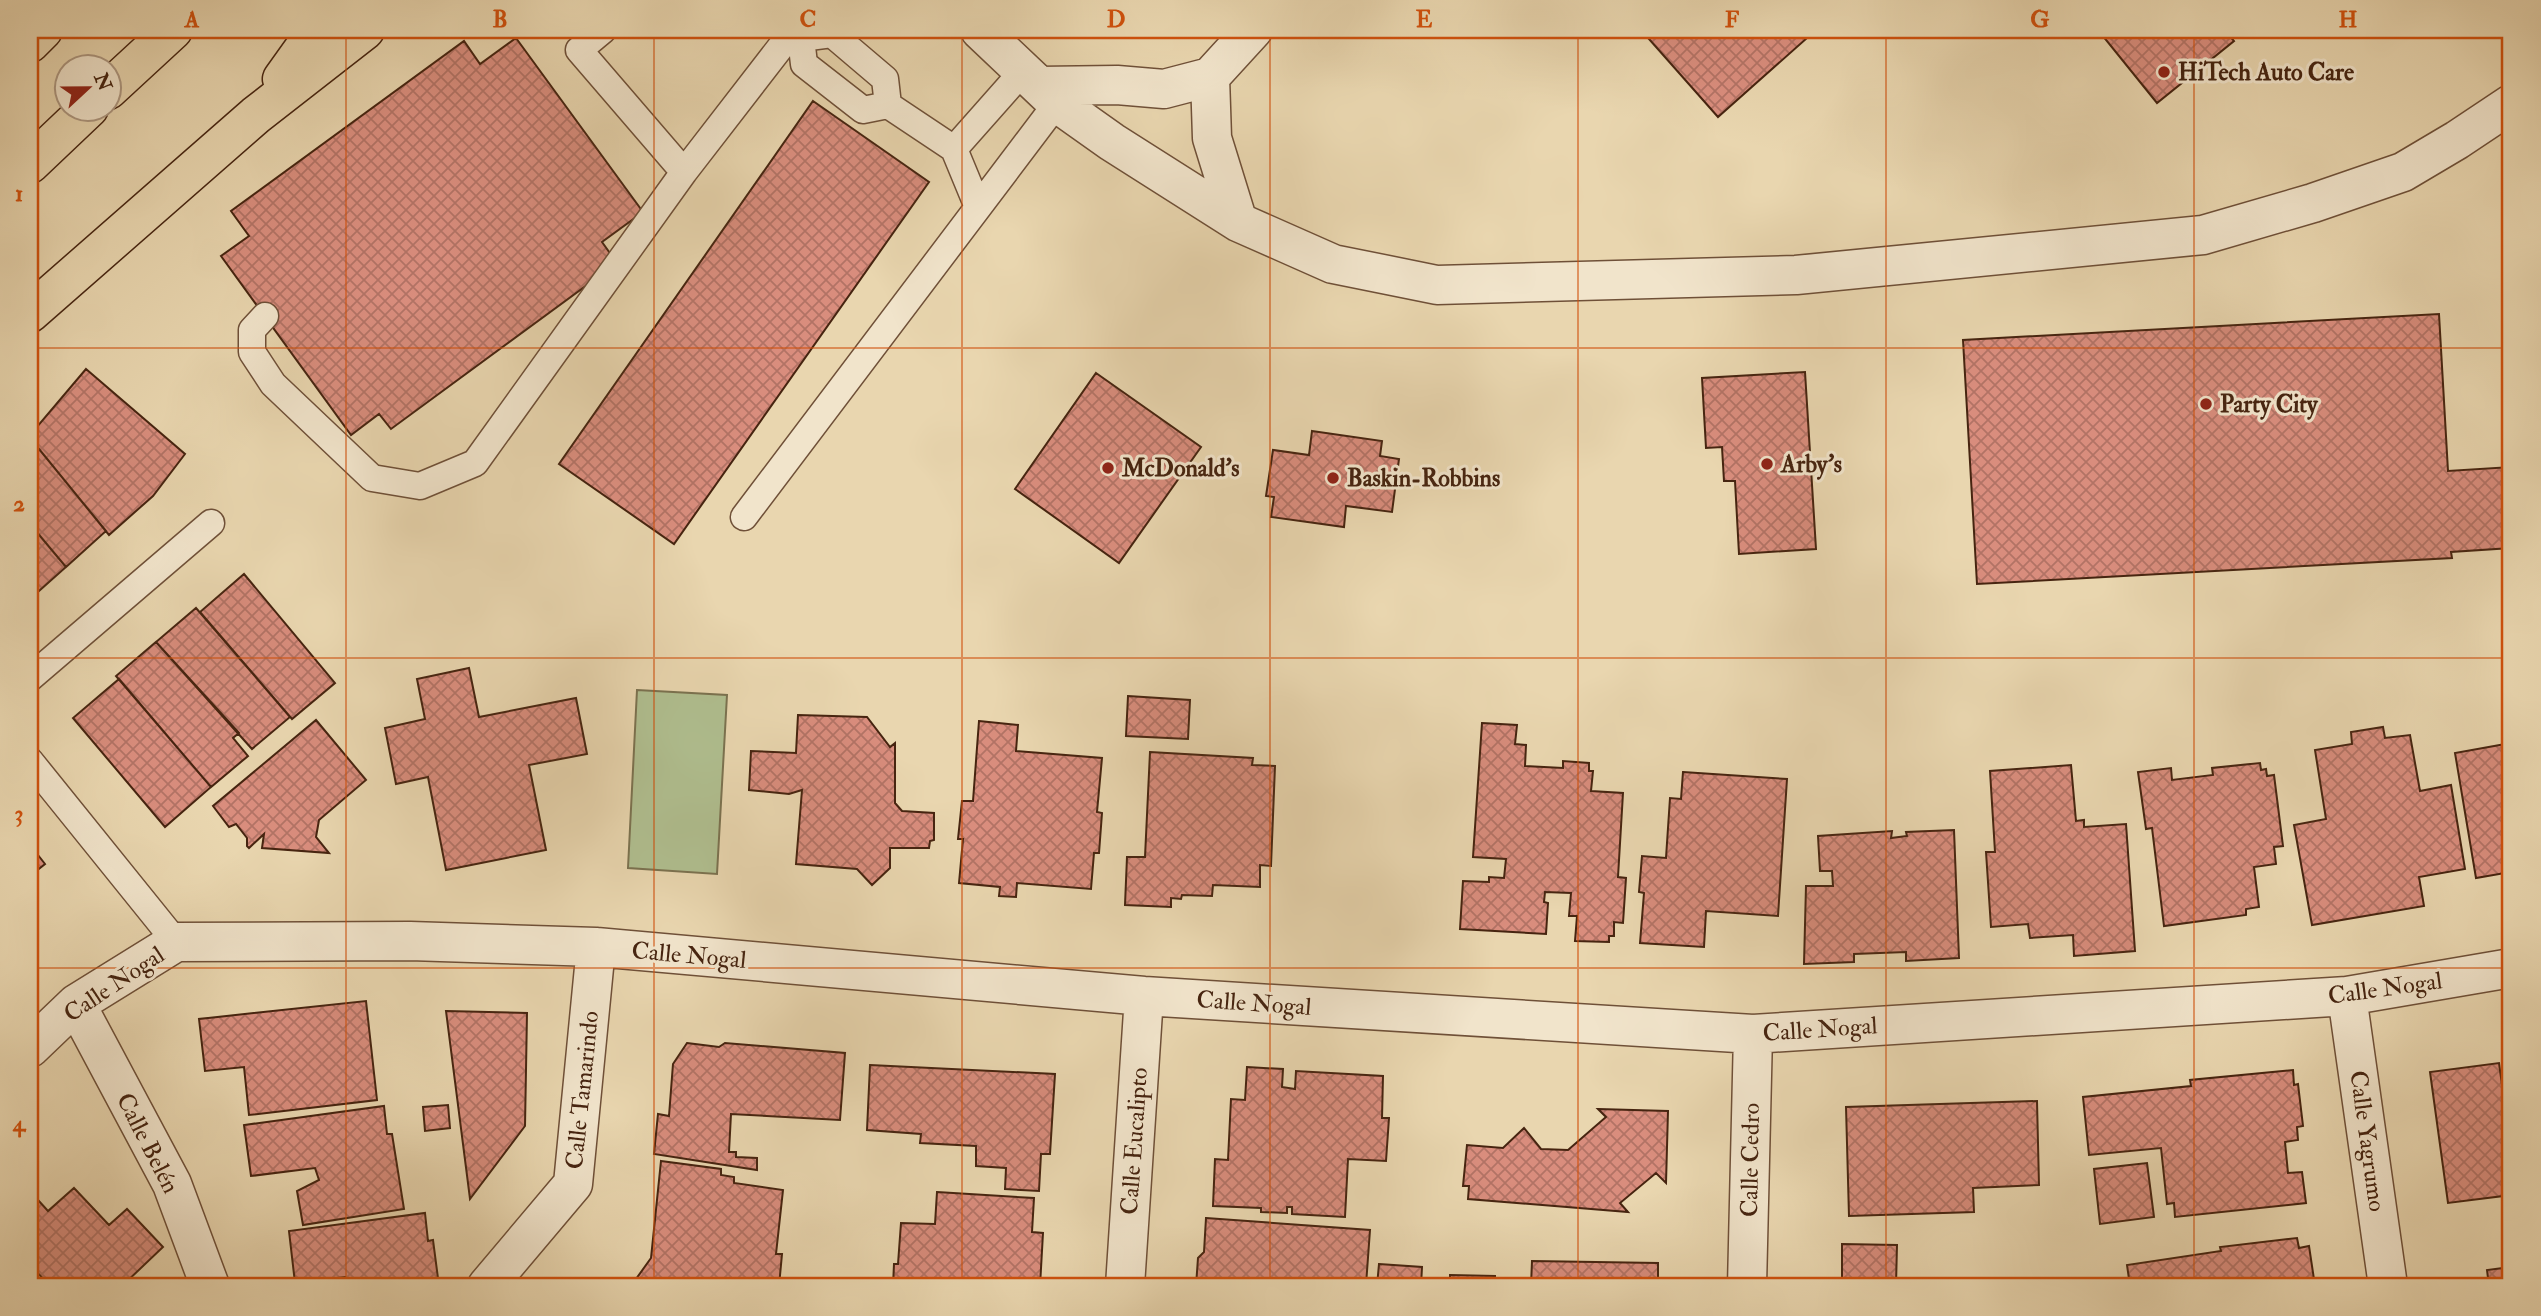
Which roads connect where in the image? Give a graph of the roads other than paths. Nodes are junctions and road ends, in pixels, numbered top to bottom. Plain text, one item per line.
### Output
1 (43, 30) edge
2 (173, 30) edge
3 (317, 30) edge
4 (365, 30) edge
5 (603, 30) edge
6 (980, 30) edge
7 (1253, 30) edge
8 (795, 33) edge
9 (30, 43) edge
10 (122, 77) edge
11 (1210, 77) junction
12 (1040, 86) junction
13 (2511, 104) edge
14 (888, 105) junction
15 (256, 115) junction
16 (74, 122) edge
17 (954, 149) junction
18 (30, 164) edge
19 (684, 172) junction
20 (978, 207) junction
21 (1238, 222) junction
22 (30, 313) edge
23 (265, 316) dead end
24 (744, 517) dead end
25 (211, 523) dead end
26 (30, 678) edge
27 (30, 761) edge
28 (176, 942) junction
29 (596, 947) junction
30 (2511, 968) edge
31 (1144, 996) junction
32 (2347, 996) junction
33 (76, 1004) junction
34 (1753, 1034) junction
35 (30, 1048) edge
36 (210, 1286) edge
37 (487, 1286) edge
38 (1125, 1286) edge
39 (1747, 1286) edge
40 (2388, 1286) edge

1 - 9 highway
2 - 10 highway
3 - 15 highway
4 - 15 highway
5 - 19 lane
6 - 12 street
7 - 11 street
8 - 14 lane
8 - 14 lane
8 - 19 lane
11 - 12 street
11 - 21 street
12 - 17 lane
12 - 20 lane
12 - 21 street
13 - 21 street
14 - 17 lane
15 - 22 highway
16 - 18 highway
17 - 20 lane
19 - 23 lane
20 - 24 lane
25 - 26 lane
27 - 28 lane
28 - 29 street, Calle Nogal
28 - 33 street, Calle Nogal
29 - 31 street, Calle Nogal
29 - 37 street, Calle Tamarindo
30 - 32 street, Calle Nogal
31 - 34 street, Calle Nogal
31 - 38 street, Calle Eucalipto
32 - 34 street, Calle Nogal
32 - 40 street, Calle Yagrumo
33 - 35 street, Calle Nogal
33 - 36 street, Calle Belén
34 - 39 street, Calle Cedro

